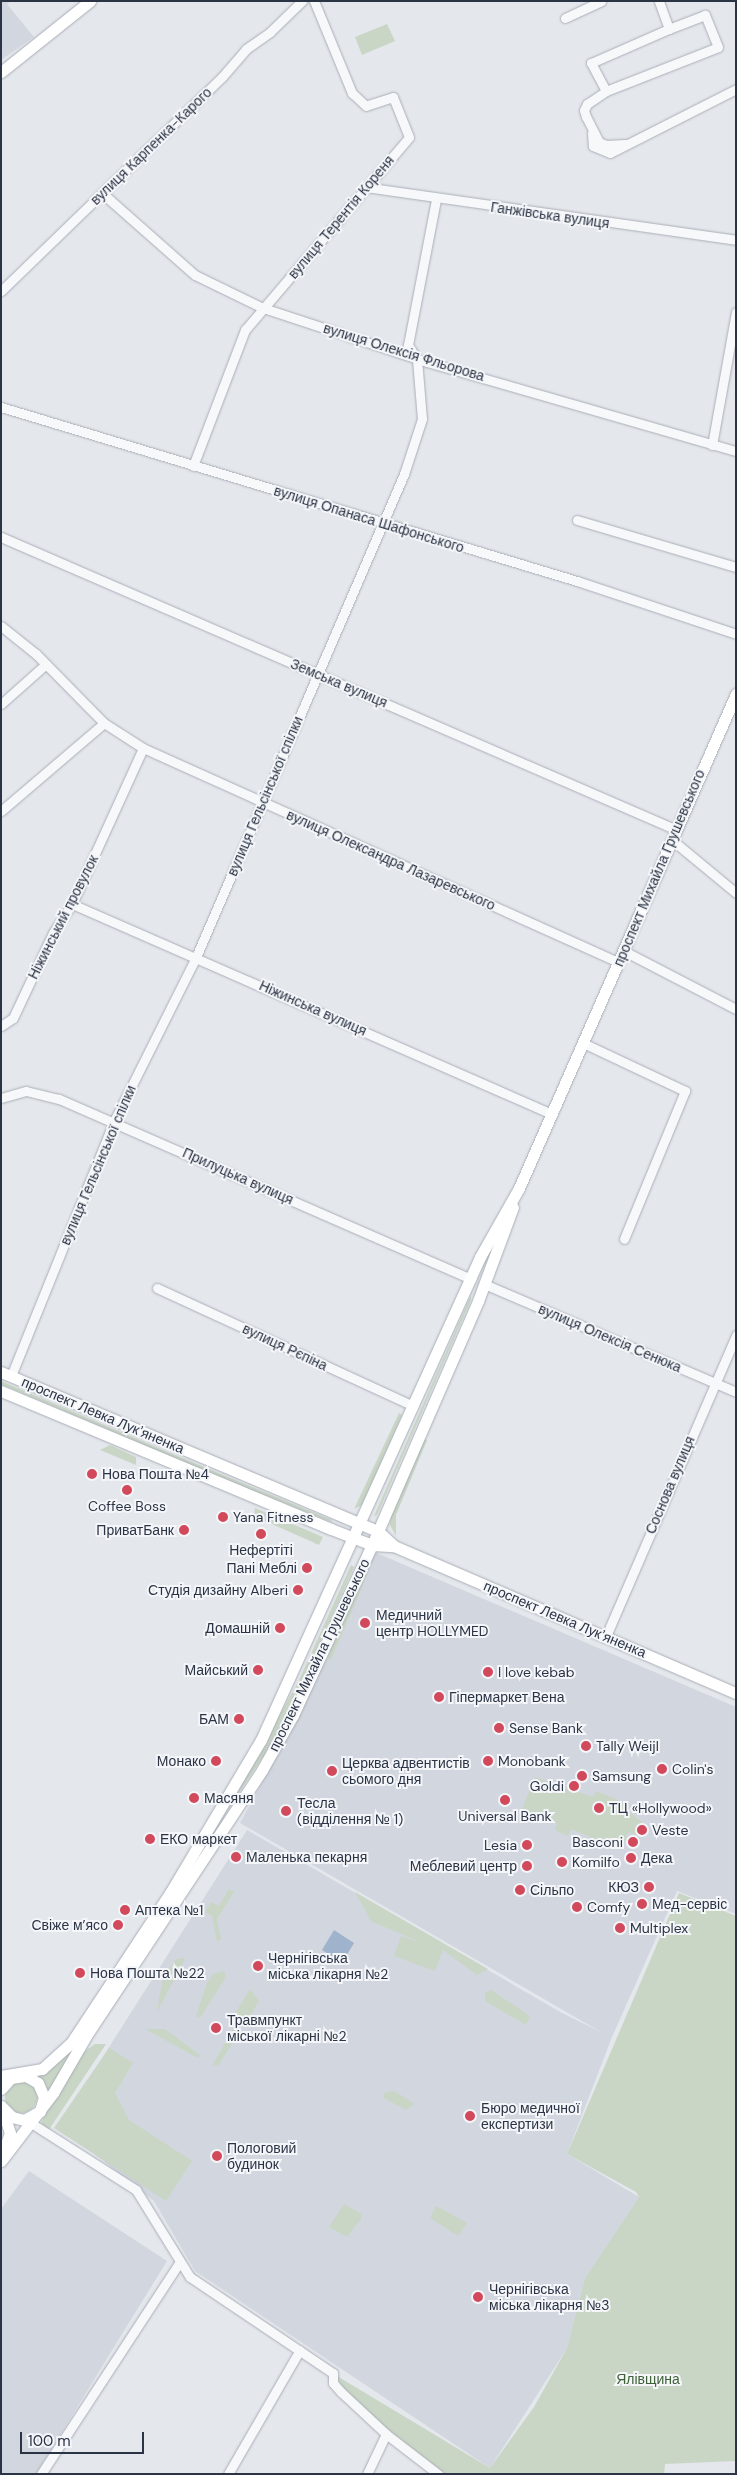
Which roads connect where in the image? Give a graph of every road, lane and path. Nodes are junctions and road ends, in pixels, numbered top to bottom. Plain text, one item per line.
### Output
1 (90, 1) edge
2 (302, 1) edge
3 (314, 1) edge
4 (601, 1) edge
5 (658, 1) edge
6 (565, 18) dead end
7 (669, 29) junction
8 (1, 72) edge
9 (736, 89) edge
10 (606, 91) junction
11 (365, 187) junction
12 (102, 193) junction
13 (436, 199) junction
14 (736, 240) edge
15 (1, 291) edge
16 (263, 308) junction
17 (736, 312) edge
18 (417, 359) junction
19 (1, 407) edge
20 (712, 445) junction
21 (736, 451) edge
22 (193, 466) junction
23 (577, 520) dead end
24 (383, 523) junction
25 (1, 537) edge
26 (736, 567) edge
27 (1, 626) edge
28 (736, 634) edge
29 (46, 664) junction
30 (318, 674) junction
31 (736, 694) edge
32 (1, 704) edge
33 (104, 723) junction
34 (143, 748) junction
35 (261, 802) junction
36 (1, 811) edge
37 (674, 835) junction
38 (736, 893) edge
39 (72, 904) junction
40 (624, 951) junction
41 (196, 957) junction
42 (618, 962) junction
43 (736, 1009) edge
44 (1, 1026) edge
45 (584, 1043) junction
46 (1, 1098) edge
47 (552, 1114) junction
48 (114, 1121) junction
49 (519, 1188) junction
50 (624, 1239) dead end
51 (471, 1279) junction
52 (484, 1284) junction
53 (157, 1288) dead end
54 (736, 1335) edge
55 (6, 1374) edge
56 (715, 1383) junction
57 (1, 1391) edge
58 (736, 1392) edge
59 (413, 1406) junction
60 (361, 1524) junction
61 (378, 1531) junction
62 (355, 1538) junction
63 (372, 1545) junction
64 (394, 1546) junction
65 (606, 1636) junction
66 (735, 1692) edge
67 (1, 2076) edge
68 (18, 2076) junction
69 (1, 2089) edge
70 (2, 2107) edge
71 (40, 2110) junction
72 (18, 2120) junction
73 (31, 2123) junction
74 (1, 2157) edge
75 (1, 2161) edge
76 (179, 2263) junction
77 (300, 2350) junction
78 (386, 2434) junction
79 (41, 2474) edge
80 (228, 2474) edge
81 (367, 2474) edge
82 (438, 2474) edge

1 - 8 main road
2 - 12 street, вулиця Карпенка-Карого
3 - 11 street, вулиця Терентія Кореня
4 - 6 street
5 - 7 street
7 - 10 street
7 - 10 street
9 - 10 street
11 - 13 street, Ганжівська вулиця
11 - 16 street, вулиця Терентія Кореня
12 - 15 street, вулиця Карпенка-Карого
12 - 16 street, вулиця Олексія Фльорова
13 - 14 street, Ганжівська вулиця
13 - 18 street, вулиця Гельсінської спілки
16 - 18 street, вулиця Олексія Фльорова
16 - 22 street, вулиця Терентія Кореня
17 - 20 street
18 - 20 street, вулиця Олексія Фльорова
18 - 24 street, вулиця Гельсінської спілки
19 - 22 street, вулиця Опанаса Шафонського
20 - 21 street, вулиця Олексія Фльорова
22 - 24 street, вулиця Опанаса Шафонського
23 - 26 street
24 - 28 street, вулиця Опанаса Шафонського
24 - 30 street, вулиця Гельсінської спілки
25 - 30 street, Земська вулиця
27 - 29 street, вулиця Олександра Лазаревського
29 - 32 street
29 - 33 street, вулиця Олександра Лазаревського
30 - 35 street, вулиця Гельсінської спілки
30 - 37 street, Земська вулиця
31 - 37 main road, проспект Михайла Грушевського
33 - 34 street, вулиця Олександра Лазаревського
33 - 36 street
34 - 35 street, вулиця Олександра Лазаревського
34 - 39 street, Ніжинський провулок
35 - 41 street, вулиця Гельсінської спілки
35 - 42 street, вулиця Олександра Лазаревського
37 - 38 street, Земська вулиця
37 - 40 main road, проспект Михайла Грушевського
39 - 41 street, Ніжинська вулиця
39 - 44 street, Ніжинський провулок
40 - 42 main road, проспект Михайла Грушевського
40 - 43 street
41 - 47 street, Ніжинська вулиця
41 - 48 street, вулиця Гельсінської спілки
42 - 45 main road, проспект Михайла Грушевського
45 - 47 main road, проспект Михайла Грушевського
45 - 50 street
46 - 48 street, Прилуцька вулиця
47 - 49 main road, проспект Михайла Грушевського
48 - 51 street, Прилуцька вулиця
48 - 55 street, вулиця Гельсінської спілки
49 - 51 main road, проспект Михайла Грушевського
49 - 52 main road, проспект Михайла Грушевського
51 - 52 main road
51 - 59 main road, проспект Михайла Грушевського
52 - 56 street, вулиця Олексія Сенюка
52 - 61 main road, проспект Михайла Грушевського
53 - 59 street, вулиця Рєпіна
54 - 56 street, Соснова вулиця
55 - 60 main road, проспект Левка Лукʼяненка
56 - 58 street, вулиця Олексія Сенюка
56 - 65 street, Соснова вулиця
57 - 62 main road, проспект Левка Лукʼяненка
59 - 60 main road, проспект Михайла Грушевського
60 - 61 main road, проспект Левка Лукʼяненка
60 - 62 main road, проспект Михайла Грушевського
61 - 63 main road, проспект Михайла Грушевського
61 - 64 main road, проспект Левка Лукʼяненка
62 - 63 main road, проспект Левка Лукʼяненка
62 - 68 main road, проспект Михайла Грушевського
63 - 64 main road, проспект Левка Лукʼяненка
63 - 71 main road, проспект Михайла Грушевського
64 - 65 main road, проспект Левка Лукʼяненка
65 - 66 main road, проспект Левка Лукʼяненка
67 - 68 main road
68 - 69 main road
68 - 71 main road
70 - 72 main road
70 - 74 main road
71 - 72 main road
71 - 73 main road, проспект Михайла Грушевського
72 - 73 main road
73 - 75 main road, проспект Михайла Грушевського
73 - 76 street
76 - 77 street
76 - 79 street
77 - 78 street
77 - 80 street
78 - 81 street
78 - 82 street

